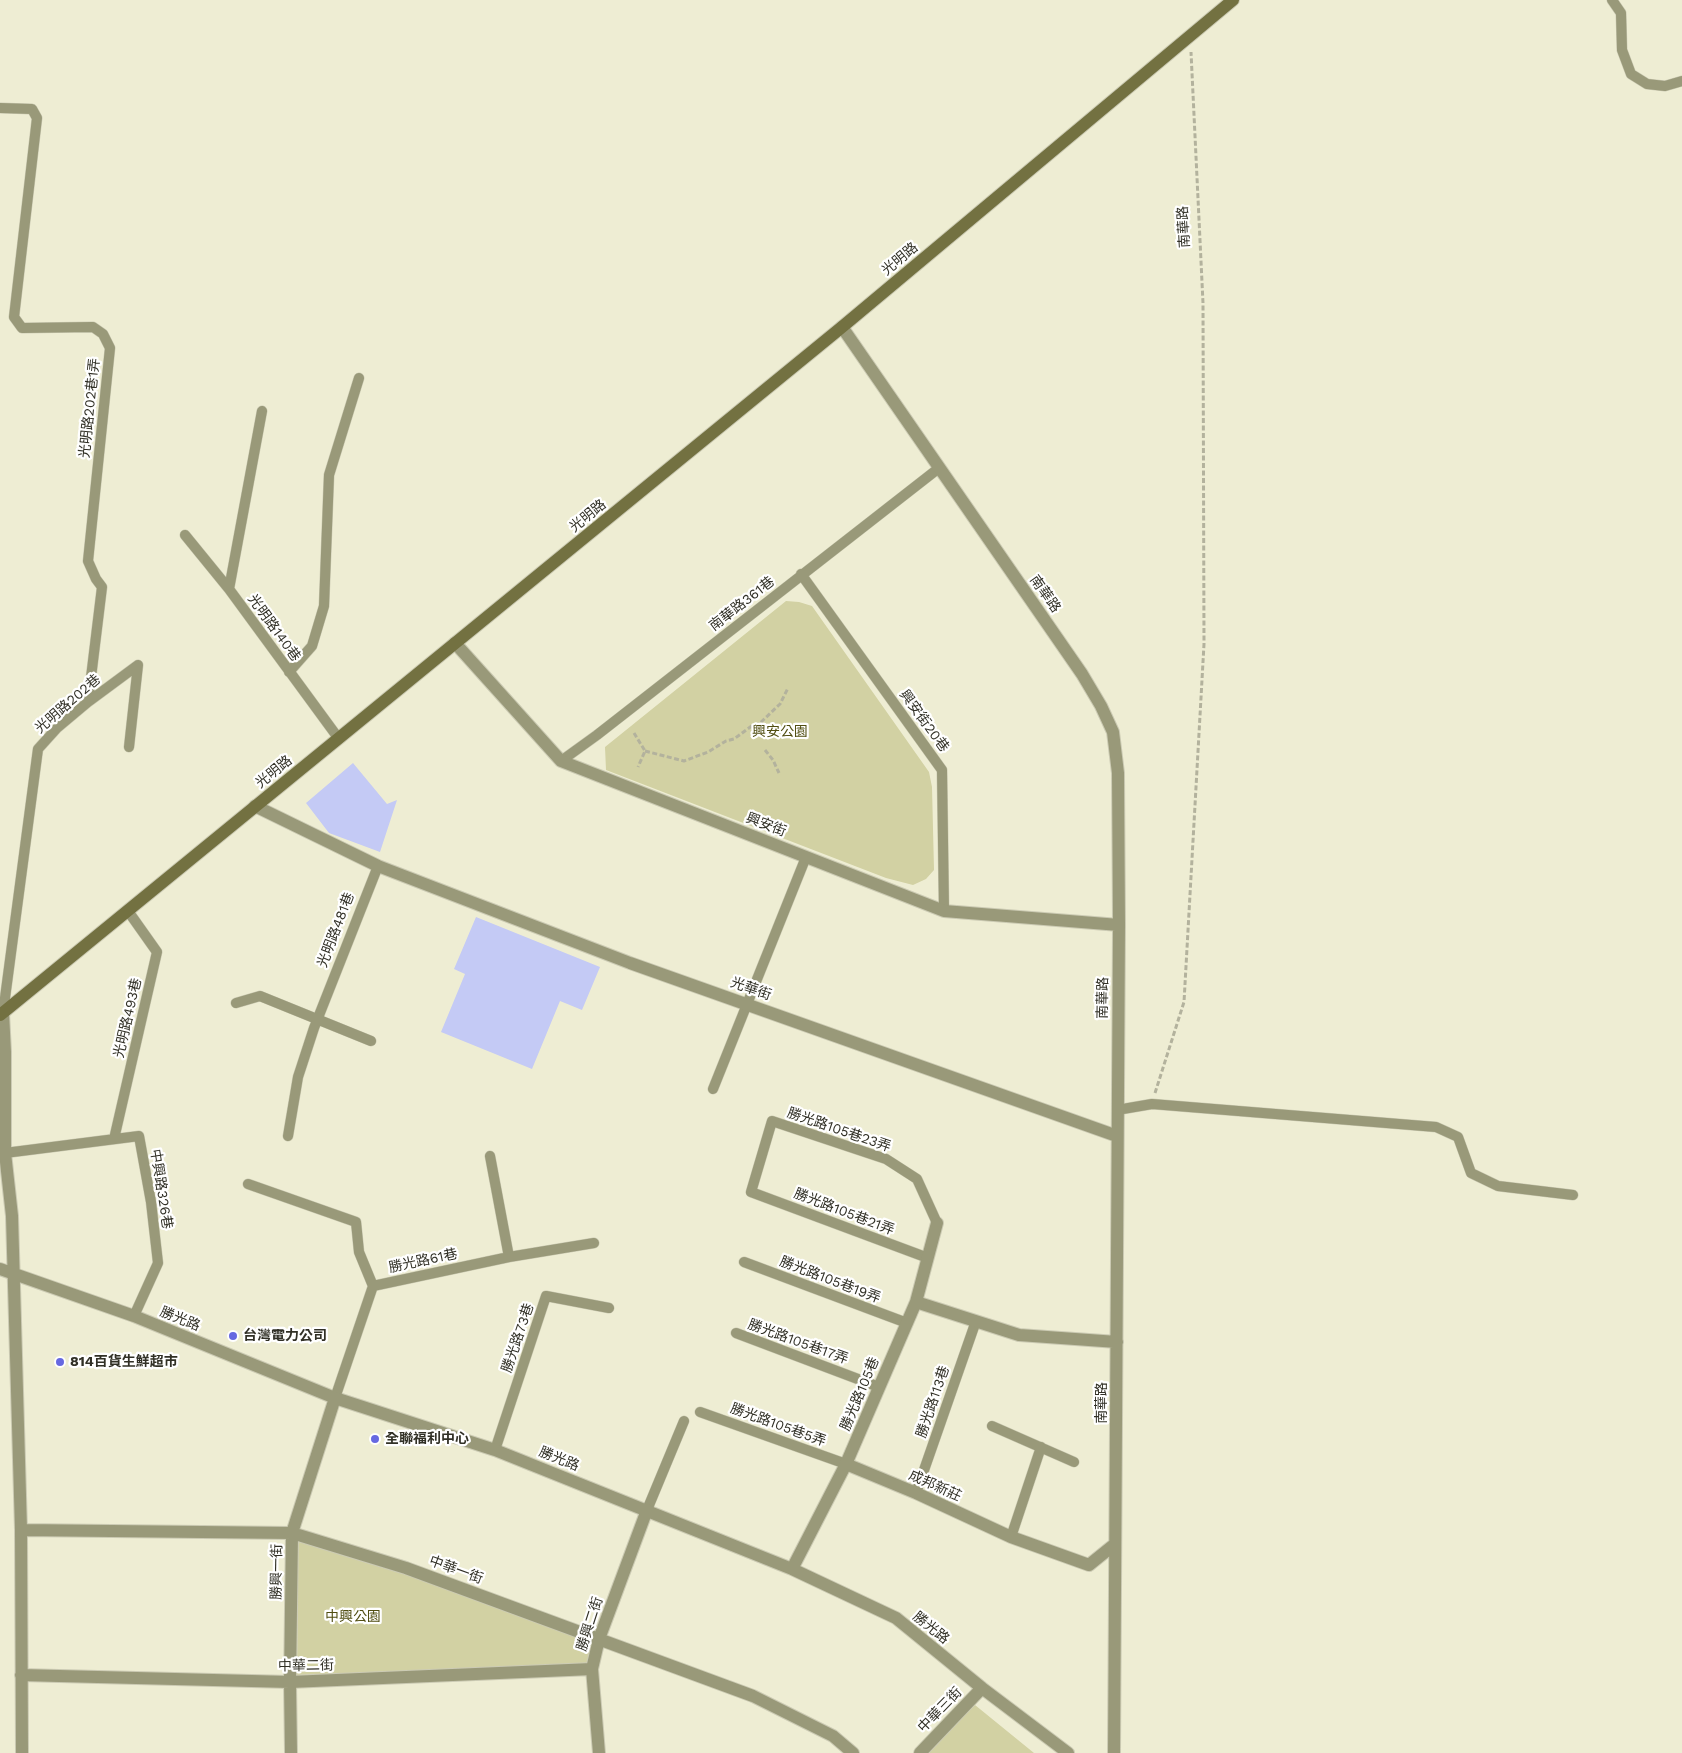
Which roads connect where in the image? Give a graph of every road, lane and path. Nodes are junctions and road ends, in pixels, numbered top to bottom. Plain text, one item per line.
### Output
1 (1233, 0) edge
2 (1612, 0) edge
3 (1190, 35) junction
4 (1682, 81) edge
5 (0, 108) edge
6 (842, 327) junction
7 (359, 378) dead end
8 (262, 411) dead end
9 (939, 468) junction
10 (185, 535) dead end
11 (801, 574) junction
12 (229, 589) junction
13 (455, 643) junction
14 (289, 672) junction
15 (788, 688) dead end
16 (88, 702) junction
17 (634, 733) dead end
18 (340, 739) junction
19 (129, 746) dead end
20 (765, 750) dead end
21 (645, 751) junction
22 (561, 761) junction
23 (638, 767) dead end
24 (779, 773) dead end
25 (256, 806) junction
26 (806, 857) junction
27 (378, 866) junction
28 (128, 911) junction
29 (944, 911) junction
30 (1119, 925) junction
31 (236, 1003) dead end
32 (747, 1004) junction
33 (2, 1014) edge
34 (318, 1020) junction
35 (371, 1041) dead end
36 (713, 1089) dead end
37 (1152, 1104) junction
38 (1117, 1110) junction
39 (288, 1136) dead end
40 (1117, 1136) junction
41 (114, 1139) junction
42 (5, 1153) junction
43 (490, 1156) dead end
44 (248, 1184) dead end
45 (751, 1192) joint
46 (1573, 1195) dead end
47 (937, 1223) joint
48 (594, 1243) dead end
49 (509, 1257) junction
50 (928, 1258) junction
51 (744, 1262) dead end
52 (0, 1269) edge
53 (14, 1274) junction
54 (373, 1286) junction
55 (916, 1302) junction
56 (610, 1308) dead end
57 (134, 1316) junction
58 (976, 1321) junction
59 (906, 1323) junction
60 (736, 1334) dead end
61 (1117, 1342) junction
62 (879, 1387) junction
63 (335, 1398) junction
64 (700, 1412) dead end
65 (684, 1421) dead end
66 (992, 1426) dead end
67 (1041, 1448) junction
68 (495, 1450) junction
69 (1074, 1462) dead end
70 (846, 1464) junction
71 (916, 1493) junction
72 (647, 1510) junction
73 (21, 1530) junction
74 (292, 1533) junction
75 (1011, 1537) junction
76 (1116, 1544) junction
77 (792, 1569) junction
78 (599, 1639) junction
79 (592, 1669) junction
80 (21, 1675) junction
81 (290, 1682) junction
82 (982, 1688) junction
83 (22, 1753) edge
84 (291, 1753) edge
85 (599, 1753) edge
86 (853, 1753) edge
87 (920, 1753) edge
88 (1068, 1753) edge
89 (1114, 1753) edge

1 - 3 main road, 光明路
2 - 4 lane
3 - 6 main road, 光明路
3 - 37 path, 南華路
5 - 16 lane, 光明路202巷1弄
6 - 9 street, 南華路
6 - 13 main road, 光明路
7 - 14 lane
8 - 12 lane
9 - 11 lane, 南華路361巷
9 - 30 street, 南華路
10 - 12 lane, 光明路140巷
11 - 22 lane, 南華路361巷
11 - 29 lane, 興安街20巷
12 - 14 lane, 光明路140巷
13 - 18 main road, 光明路
13 - 22 street, 興安街
14 - 18 lane, 光明路140巷
15 - 21 path
16 - 19 lane, 光明路202巷
16 - 33 lane, 光明路202巷
17 - 21 path
18 - 25 main road, 光明路
20 - 24 path
21 - 23 path
22 - 26 street, 興安街
25 - 27 street
25 - 28 main road, 光明路
26 - 29 street, 興安街
26 - 32 lane
27 - 32 street, 光華街
27 - 34 lane, 光明路481巷
28 - 33 main road, 光明路
28 - 41 lane, 光明路493巷
29 - 30 street, 興安街
30 - 38 street, 南華路
31 - 34 lane
32 - 36 lane
32 - 40 street, 光華街
33 - 42 street
34 - 35 lane
34 - 39 lane, 光明路481巷
37 - 38 lane
37 - 46 lane
38 - 40 street, 南華路
40 - 61 street, 南華路
41 - 42 lane, 中興路326巷
41 - 57 lane, 中興路326巷
42 - 53 street
43 - 49 lane
44 - 54 lane
45 - 47 lane, 勝光路105巷23弄
45 - 50 lane, 勝光路105巷21弄
47 - 50 street, 勝光路105巷
48 - 49 lane, 勝光路61巷
49 - 54 lane, 勝光路61巷
50 - 55 street, 勝光路105巷
51 - 59 lane, 勝光路105巷19弄
52 - 53 street, 勝光路
53 - 57 street, 勝光路
53 - 73 street
54 - 63 lane, 勝光路61巷
55 - 58 street
55 - 59 street, 勝光路105巷
56 - 68 lane, 勝光路73巷
57 - 63 street, 勝光路
58 - 61 street
58 - 71 lane, 勝光路113巷
59 - 62 street, 勝光路105巷
60 - 62 lane, 勝光路105巷17弄
61 - 76 street, 南華路
62 - 70 street, 勝光路105巷
63 - 68 street, 勝光路
63 - 74 street, 勝興一街
64 - 70 lane, 勝光路105巷5弄
65 - 72 lane
66 - 67 lane
67 - 69 lane
67 - 75 lane
68 - 72 street, 勝光路
70 - 71 street, 成邦新莊
70 - 77 street, 勝光路105巷
71 - 75 street, 成邦新莊
72 - 77 street, 勝光路
72 - 78 street, 勝興二街
73 - 74 street, 中華一街
73 - 80 street
74 - 78 street, 中華一街
74 - 81 street, 勝興一街
75 - 76 street, 成邦新莊
76 - 89 street, 南華路
77 - 82 street, 勝光路
78 - 79 street, 勝興二街
78 - 86 street, 中華一街
79 - 81 street, 中華二街
79 - 85 street, 勝興二街
80 - 81 street, 中華二街
80 - 83 street
81 - 84 street, 勝興一街
82 - 87 street, 中華三街
82 - 88 street, 勝光路

